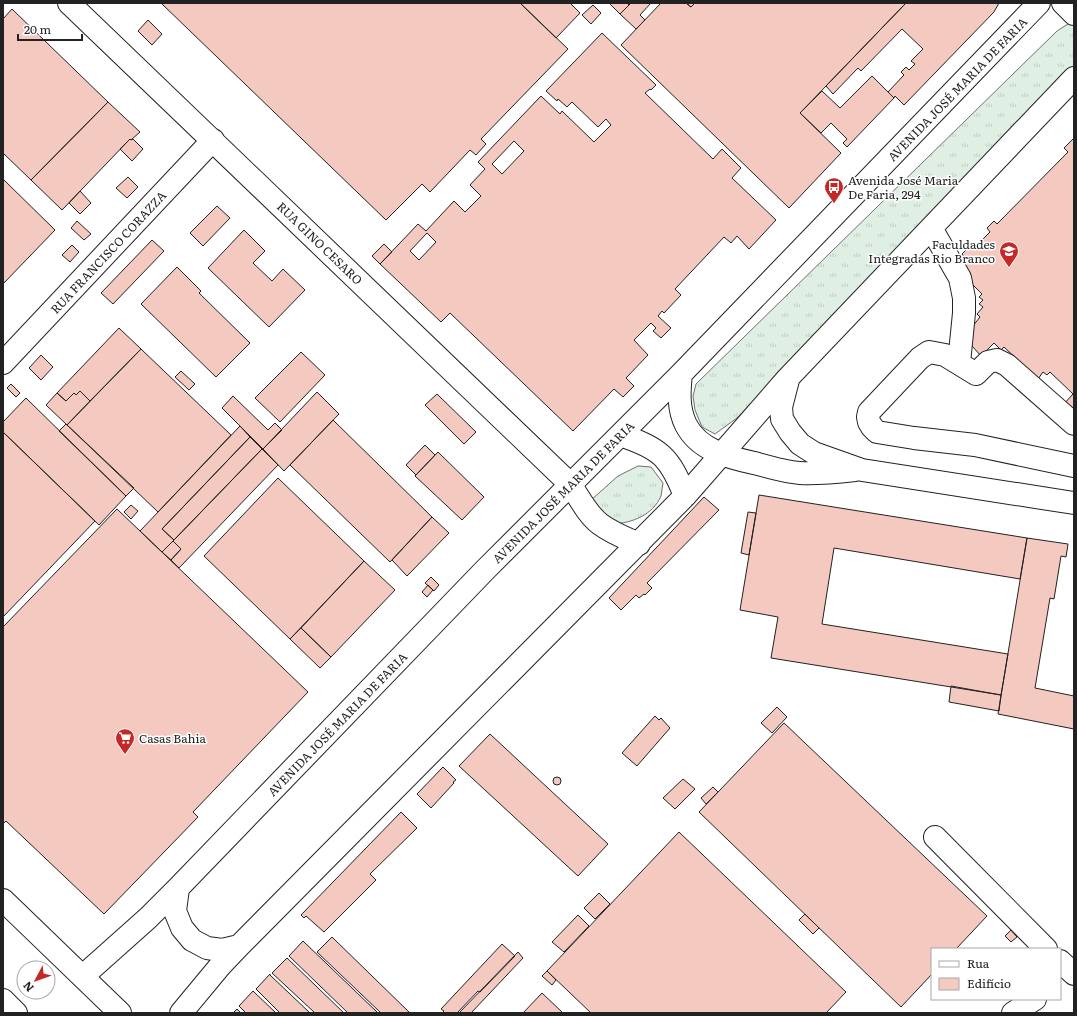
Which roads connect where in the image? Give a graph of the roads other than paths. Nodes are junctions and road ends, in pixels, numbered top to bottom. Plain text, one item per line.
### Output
1 (69, 3) edge
2 (1063, 3) edge
3 (1029, 8) edge
4 (1074, 14) edge
5 (1074, 78) edge
6 (213, 140) junction
7 (931, 228) junction
8 (3, 363) edge
9 (959, 363) junction
10 (681, 374) junction
11 (788, 378) junction
12 (1074, 424) edge
13 (620, 435) junction
14 (721, 455) junction
15 (1074, 466) edge
16 (862, 470) junction
17 (570, 484) junction
18 (685, 496) junction
19 (1074, 503) edge
20 (639, 544) junction
21 (934, 837) dead end
22 (178, 888) junction
23 (3, 900) edge
24 (239, 946) junction
25 (1045, 948) edge
26 (1061, 962) edge
27 (1074, 973) edge
28 (83, 976) junction
29 (1061, 981) edge
30 (3, 1000) edge
31 (1032, 1000) edge
32 (16, 1013) edge
33 (120, 1013) edge
34 (181, 1013) edge
35 (1013, 1013) edge

1 - 6 main road, RUA GINO CESARO
2 - 4 main road
3 - 10 main road, AVENIDA JOSÉ MARIA DE FARIA
5 - 7 main road
6 - 8 main road, RUA FRANCISCO CORAZZA
6 - 17 main road, RUA GINO CESARO
7 - 9 main road
7 - 11 main road
9 - 12 main road
9 - 15 main road
10 - 13 main road, AVENIDA JOSÉ MARIA DE FARIA
10 - 14 main road
11 - 14 main road
11 - 16 main road
13 - 17 main road, AVENIDA JOSÉ MARIA DE FARIA
13 - 18 main road
14 - 16 main road
14 - 18 main road
16 - 19 main road
17 - 20 main road
17 - 22 main road, AVENIDA JOSÉ MARIA DE FARIA
18 - 20 main road
20 - 24 main road
21 - 25 main road
22 - 24 main road
22 - 28 main road, AVENIDA JOSÉ MARIA DE FARIA
23 - 28 main road
24 - 34 main road
26 - 27 main road
27 - 29 main road
28 - 33 main road
30 - 32 main road
31 - 35 main road

